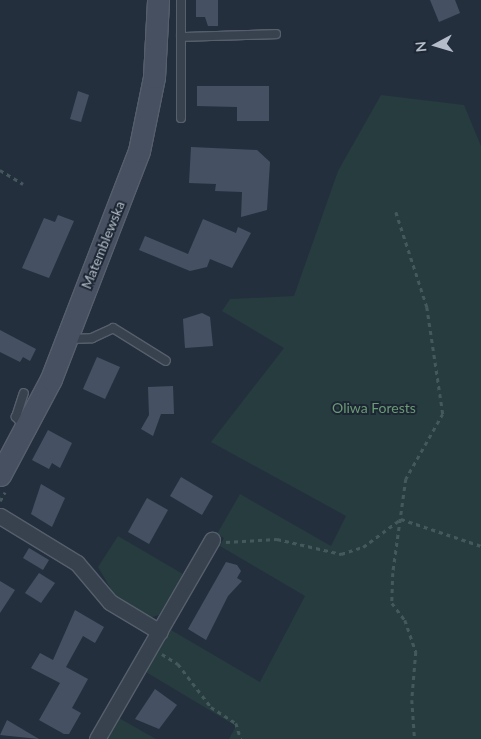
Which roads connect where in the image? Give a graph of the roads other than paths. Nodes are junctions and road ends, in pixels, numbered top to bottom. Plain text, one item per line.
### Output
1 (158, 0) edge
2 (181, 0) edge
3 (276, 34) dead end
4 (181, 37) junction
5 (181, 118) dead end
6 (67, 338) junction
7 (166, 361) dead end
8 (24, 393) dead end
9 (27, 428) junction
10 (0, 475) edge
11 (0, 516) edge
12 (212, 540) road end
13 (156, 638) junction
14 (97, 739) edge

1 - 6 street, Matemblewska
2 - 4 lane
3 - 4 lane
4 - 5 lane
6 - 7 lane
6 - 9 street, Matemblewska
8 - 9 lane
9 - 10 street, Matemblewska
11 - 13 street
12 - 13 street
13 - 14 street

